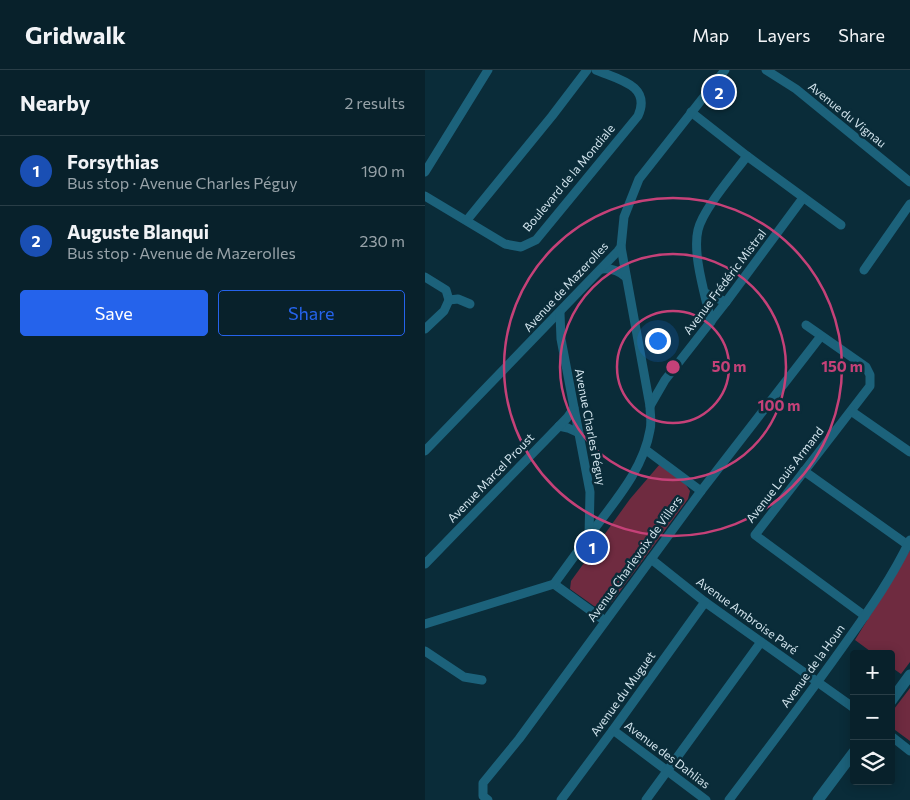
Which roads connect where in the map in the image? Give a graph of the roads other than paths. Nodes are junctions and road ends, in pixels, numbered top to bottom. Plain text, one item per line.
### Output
1 (488, 70) edge
2 (587, 70) edge
3 (596, 70) edge
4 (725, 70) edge
5 (766, 70) edge
6 (691, 112) junction
7 (747, 156) junction
8 (425, 172) edge
9 (910, 182) edge
10 (425, 196) edge
11 (803, 198) junction
12 (910, 204) edge
13 (467, 220) junction
14 (841, 226) dead end
15 (621, 247) junction
16 (602, 269) junction
17 (864, 270) dead end
18 (425, 277) edge
19 (626, 277) junction
20 (705, 293) junction
21 (449, 300) junction
22 (726, 302) junction
23 (470, 304) dead end
24 (560, 312) junction
25 (711, 322) junction
26 (806, 325) dead end
27 (425, 328) edge
28 (544, 330) junction
29 (821, 336) junction
30 (561, 339) junction
31 (644, 375) junction
32 (665, 380) junction
33 (650, 406) junction
34 (574, 408) junction
35 (851, 411) junction
36 (559, 426) junction
37 (579, 433) junction
38 (646, 450) junction
39 (425, 452) edge
40 (910, 452) edge
41 (804, 471) junction
42 (701, 490) junction
43 (589, 536) junction
44 (909, 542) edge
45 (651, 559) junction
46 (425, 564) edge
47 (553, 584) junction
48 (705, 602) junction
49 (865, 616) junction
50 (605, 621) junction
51 (425, 624) edge
52 (761, 642) junction
53 (425, 651) edge
54 (910, 675) edge
55 (482, 680) dead end
56 (817, 683) junction
57 (895, 696) edge
58 (850, 705) edge
59 (613, 730) junction
60 (895, 739) edge
61 (910, 751) edge
62 (850, 757) edge
63 (667, 771) junction
64 (488, 800) edge
65 (561, 800) edge
66 (646, 800) edge
67 (707, 800) edge
68 (729, 800) edge
69 (818, 800) edge

1 - 8 street
2 - 13 street
3 - 13 street, Boulevard de la Mondiale
4 - 6 street, Avenue de Mazerolles
5 - 9 street, Avenue du Vignau
6 - 7 street
6 - 15 street, Avenue de Mazerolles
7 - 11 street
7 - 20 street
10 - 13 street, Boulevard de la Mondiale
11 - 14 street
11 - 22 street, Avenue Frédéric Mistral
12 - 17 street
15 - 16 street, Avenue de Mazerolles
15 - 19 street
16 - 19 street
16 - 24 street, Avenue de Mazerolles
18 - 21 street
19 - 31 street
20 - 22 street
20 - 25 street
21 - 23 street
21 - 27 street
22 - 25 street, Avenue Frédéric Mistral
24 - 28 street, Avenue de Mazerolles
24 - 30 street, Avenue Charles Péguy
25 - 32 street, Avenue Frédéric Mistral
26 - 29 street
28 - 30 street
28 - 39 street, Avenue de Mazerolles
29 - 35 street, Avenue Louis Armand
29 - 42 street, Avenue Charlevoix de Villers
30 - 34 street, Avenue Charles Péguy
31 - 32 street
31 - 33 street
32 - 33 street, Avenue Frédéric Mistral
33 - 38 street
34 - 36 street, Avenue Marcel Proust
34 - 37 street, Avenue Charles Péguy
35 - 40 street
35 - 41 street, Avenue Louis Armand
36 - 37 street
36 - 46 street, Avenue Marcel Proust
37 - 43 street, Avenue Charles Péguy
38 - 42 street
38 - 43 street
41 - 44 street
41 - 49 street, Avenue Louis Armand
42 - 45 street, Avenue Charlevoix de Villers
43 - 47 street
44 - 49 street, Avenue de la Houn
45 - 48 street, Avenue Ambroise Paré
45 - 50 street, Avenue Charlevoix de Villers
47 - 50 street
47 - 51 street
48 - 52 street, Avenue Ambroise Paré
48 - 59 street, Avenue du Muguet
49 - 56 street, Avenue de la Houn
50 - 64 street, Avenue Charlevoix de Villers
52 - 56 street, Avenue Ambroise Paré
52 - 63 street
53 - 55 street
54 - 57 street
56 - 58 street, Avenue Ambroise Paré
56 - 68 street, Avenue de la Houn
59 - 63 street, Avenue des Dahlias
59 - 65 street, Avenue du Muguet
60 - 61 street
62 - 69 street
63 - 66 street
63 - 67 street, Avenue des Dahlias

